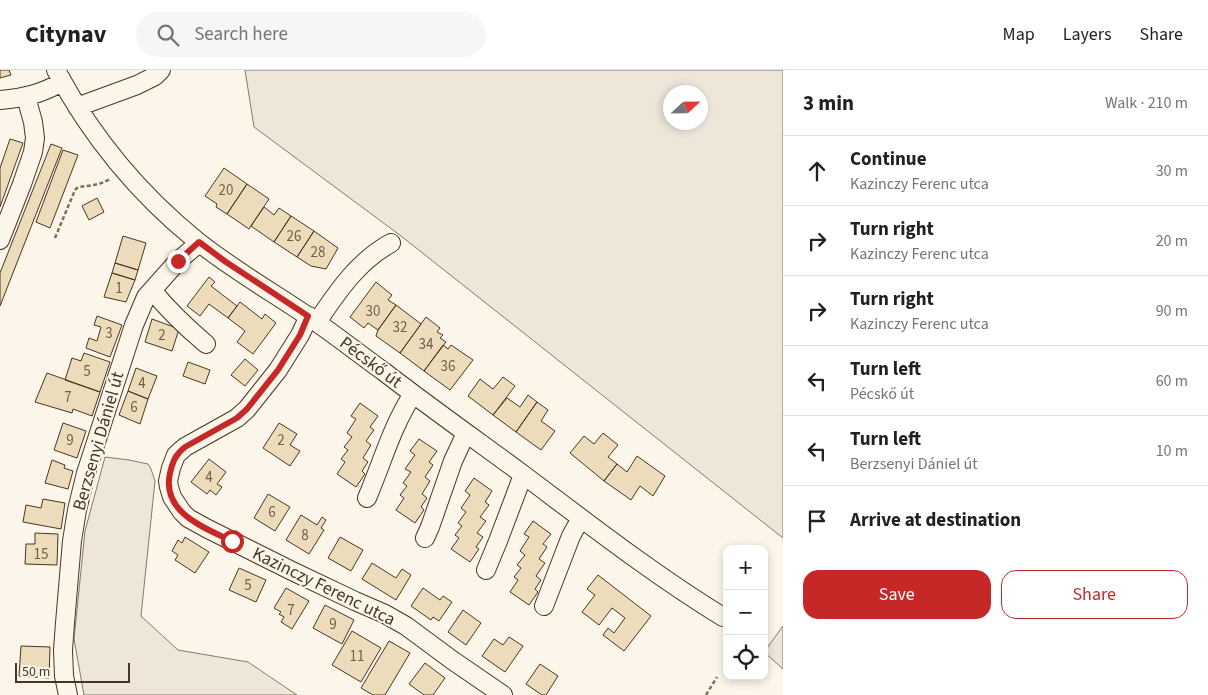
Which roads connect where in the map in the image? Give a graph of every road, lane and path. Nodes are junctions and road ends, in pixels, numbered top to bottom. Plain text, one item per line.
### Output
1 (161, 70) edge
2 (59, 76) edge
3 (26, 97) junction
4 (0, 100) edge
5 (77, 107) junction
6 (125, 170) junction
7 (55, 238) dead end
8 (0, 240) edge
9 (199, 242) junction
10 (391, 243) dead end
11 (152, 290) junction
12 (313, 319) junction
13 (206, 344) dead end
14 (413, 394) junction
15 (466, 433) junction
16 (523, 475) junction
17 (367, 498) dead end
18 (582, 518) junction
19 (424, 538) dead end
20 (486, 570) dead end
21 (544, 606) dead end
22 (723, 617) dead end
23 (717, 678) dead end
24 (68, 695) edge
25 (503, 695) edge
26 (706, 695) edge

1 - 5 street
2 - 3 street
2 - 5 street, Pécskő út
3 - 4 street
3 - 8 street
5 - 6 street, Pécskő út
6 - 7 path
6 - 9 street, Pécskő út
9 - 11 street, Berzsenyi Dániel út
9 - 12 street, Pécskő út
10 - 12 street, Kazinczy Ferenc utca
11 - 13 street
11 - 24 street, Berzsenyi Dániel út
12 - 14 street, Pécskő út
12 - 25 street, Kazinczy Ferenc utca
14 - 15 street, Pécskő út
14 - 17 street
15 - 16 street, Pécskő út
15 - 19 street
16 - 18 street, Pécskő út
16 - 20 street
18 - 21 street
18 - 22 street, Pécskő út
23 - 26 path

